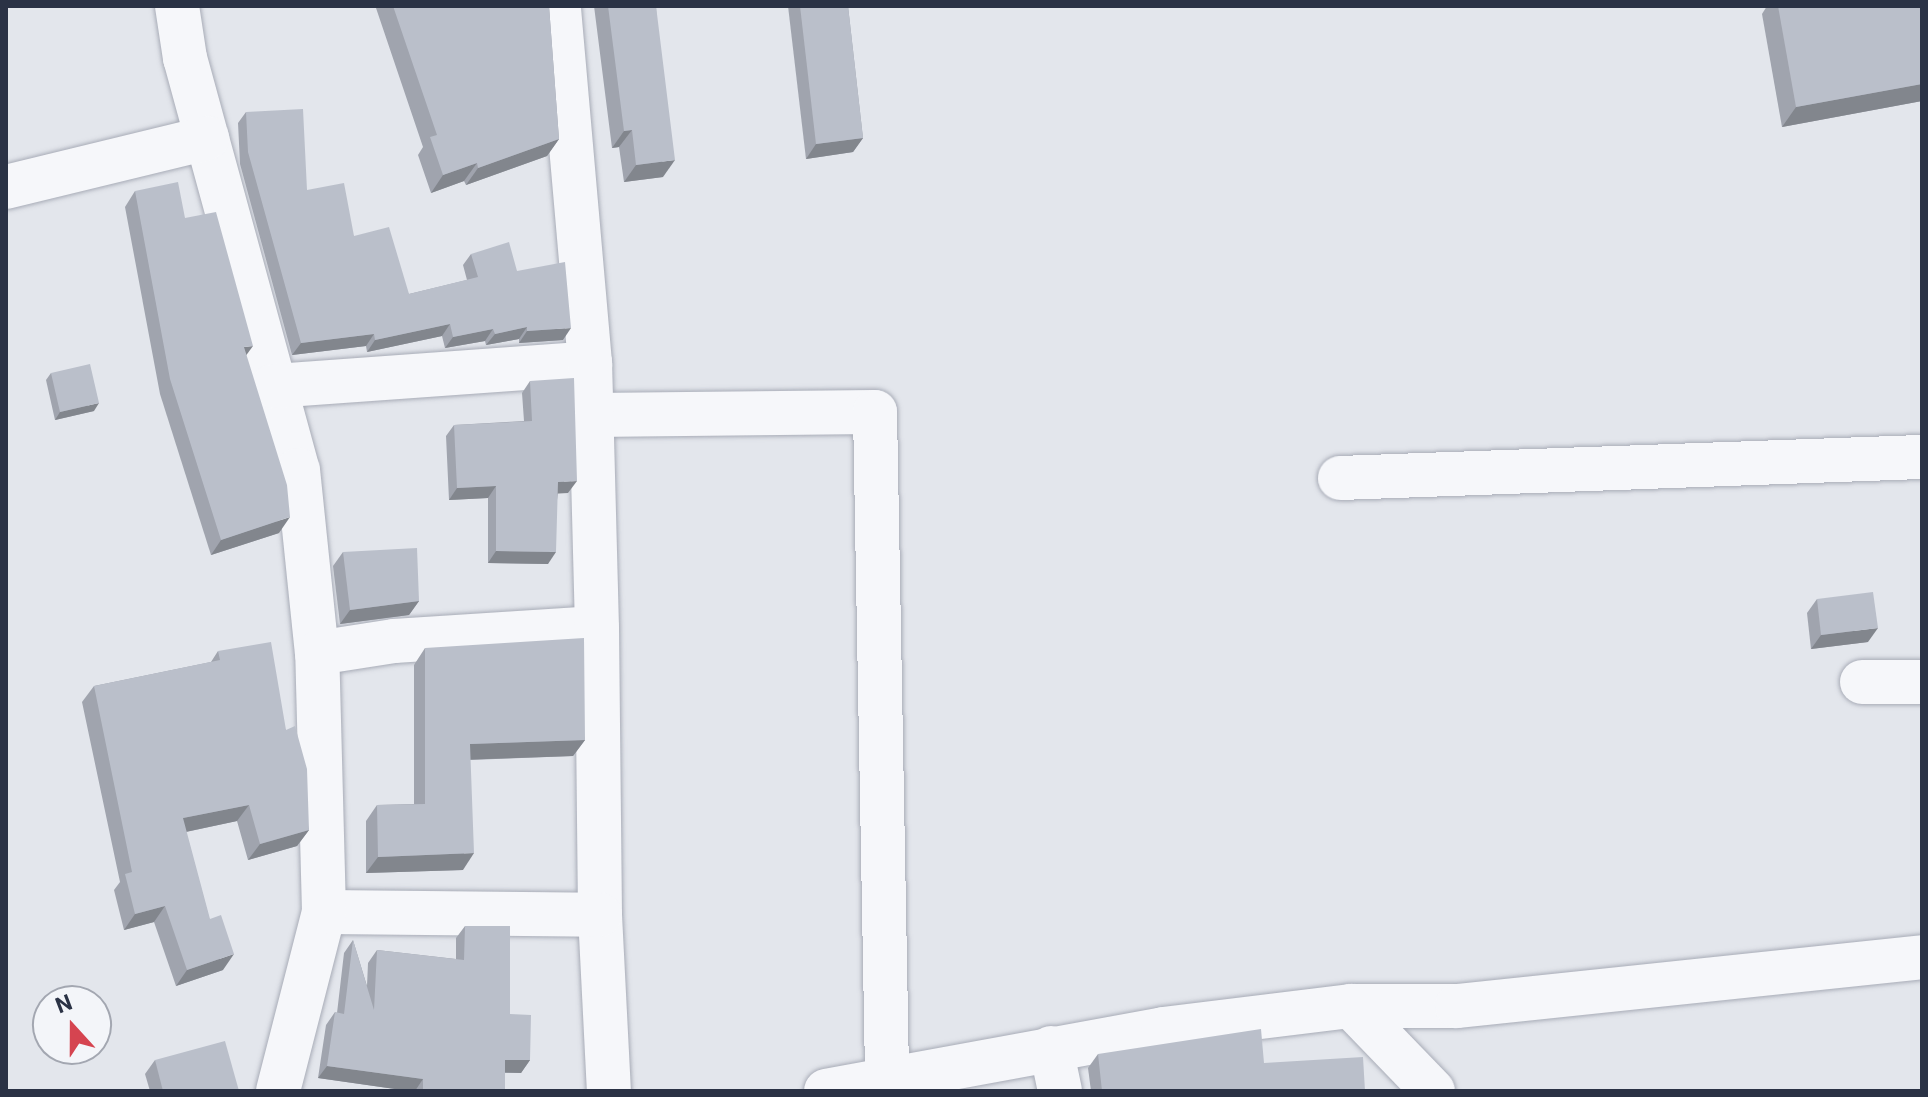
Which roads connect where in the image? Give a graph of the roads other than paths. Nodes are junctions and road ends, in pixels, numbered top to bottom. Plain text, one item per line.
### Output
1 (177, 6) edge
2 (559, 6) edge
3 (207, 138) junction
4 (6, 187) edge
5 (590, 363) junction
6 (273, 386) junction
7 (591, 415) junction
8 (1922, 457) edge
9 (1340, 478) dead end
10 (597, 628) junction
11 (317, 653) junction
12 (1862, 682) dead end
13 (1922, 682) edge
14 (324, 912) junction
15 (600, 915) junction
16 (1922, 957) edge
17 (1351, 1006) junction
18 (1051, 1048) junction
19 (887, 1076) junction
20 (278, 1091) edge
21 (609, 1091) edge
22 (826, 1091) edge
23 (1060, 1091) edge
24 (1433, 1091) edge

1 - 3 street
2 - 5 street
3 - 4 street
3 - 6 street
5 - 6 street
5 - 7 street
6 - 11 street
7 - 10 street
7 - 19 street
8 - 9 street
10 - 11 street
10 - 15 street
11 - 14 street
12 - 13 street
14 - 15 street
14 - 20 street
15 - 21 street
16 - 17 street
17 - 18 street
17 - 24 street
18 - 19 street
18 - 23 street
19 - 22 street

